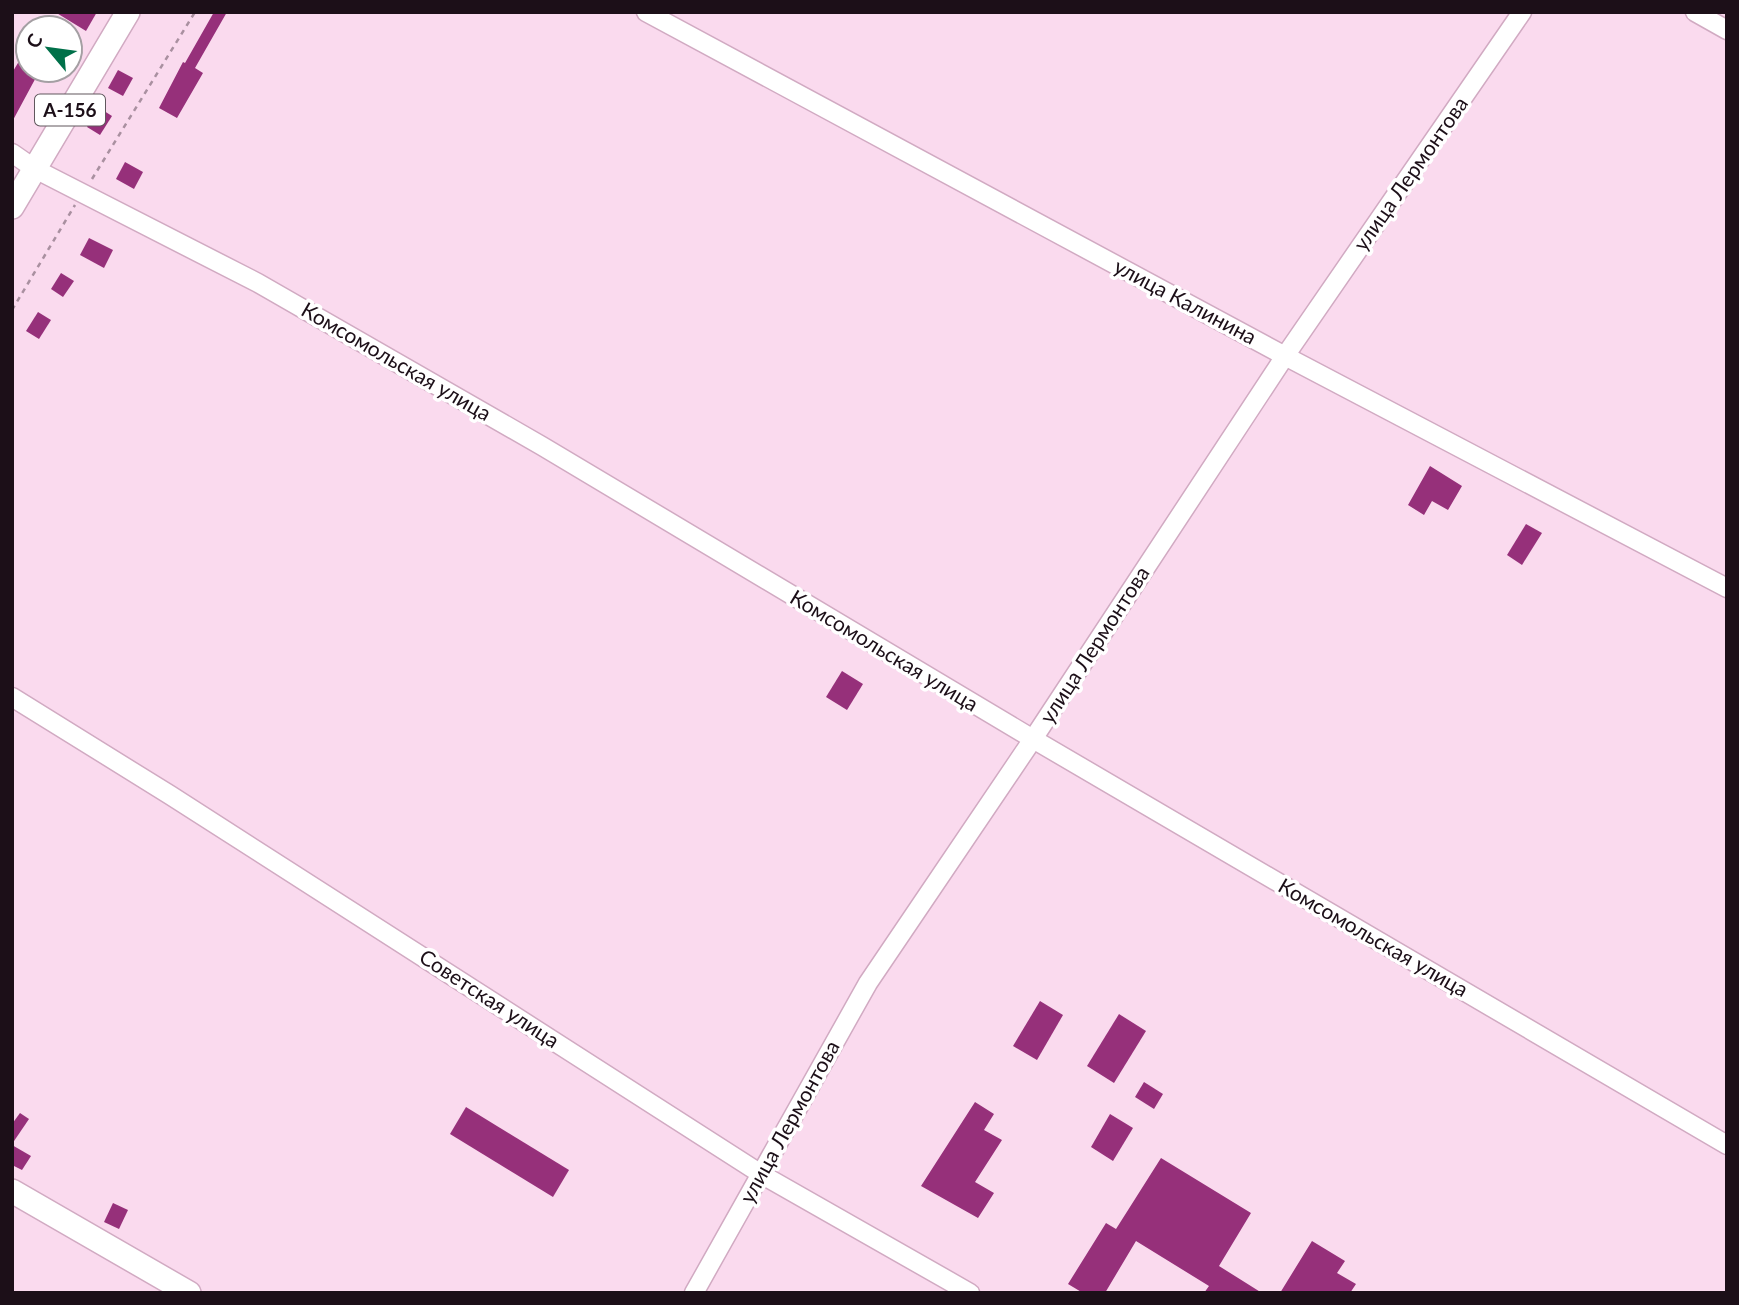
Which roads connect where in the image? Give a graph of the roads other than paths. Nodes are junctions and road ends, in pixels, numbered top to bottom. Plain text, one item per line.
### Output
1 (128, 12) edge
2 (646, 12) edge
3 (1522, 12) edge
4 (1695, 12) edge
5 (1727, 30) edge
6 (12, 153) edge
7 (35, 169) junction
8 (12, 207) edge
9 (1285, 356) junction
10 (1727, 588) edge
11 (12, 697) edge
12 (1033, 739) junction
13 (1727, 1145) edge
14 (761, 1174) junction
15 (12, 1191) edge
16 (189, 1293) edge
17 (694, 1293) edge
18 (970, 1293) edge

1 - 7 main road, А-156
2 - 9 street, улица Калинина
3 - 9 street, улица Лермонтова
4 - 5 street
6 - 7 street, Комсомольская улица
7 - 8 main road, А-156
7 - 12 street, Комсомольская улица
9 - 10 street, улица Калинина
9 - 12 street, улица Лермонтова
11 - 14 street, Советская улица
12 - 13 street, Комсомольская улица
12 - 14 street, улица Лермонтова
14 - 17 street, улица Лермонтова
14 - 18 street, Советская улица
15 - 16 main road

